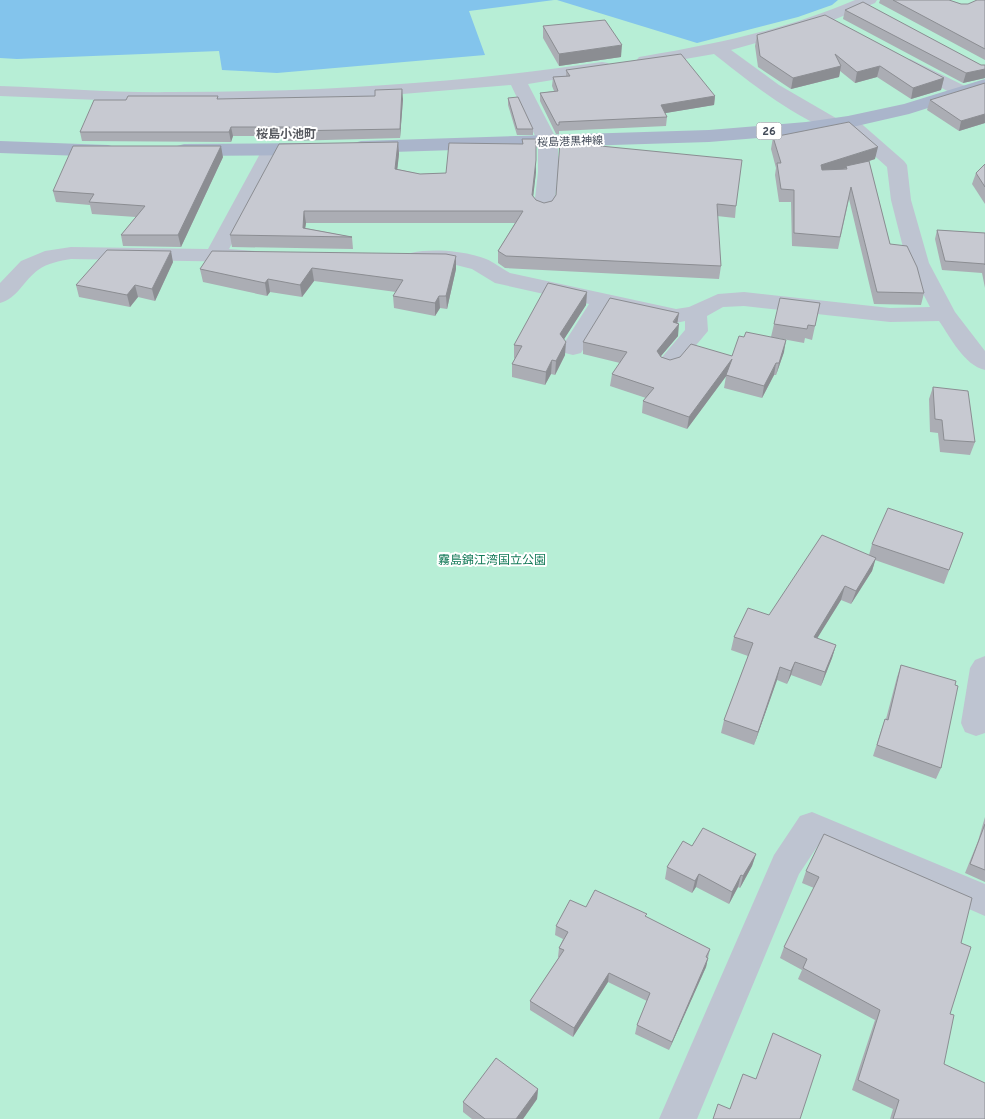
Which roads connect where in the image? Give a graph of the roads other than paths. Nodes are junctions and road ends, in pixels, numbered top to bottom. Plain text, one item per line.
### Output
1 (870, 5) edge
2 (825, 18) junction
3 (842, 27) edge
4 (716, 47) junction
5 (893, 54) edge
6 (517, 78) junction
7 (985, 84) edge
8 (0, 91) edge
9 (961, 92) junction
10 (840, 123) junction
11 (548, 142) junction
12 (0, 147) edge
13 (272, 150) junction
14 (124, 151) edge
15 (164, 151) edge
16 (544, 207) edge
17 (214, 255) junction
18 (263, 256) edge
19 (398, 258) edge
20 (0, 296) edge
21 (602, 300) junction
22 (695, 313) junction
23 (945, 314) junction
24 (573, 348) dead end
25 (982, 359) edge
26 (670, 363) edge
27 (985, 668) edge
28 (976, 723) dead end
29 (985, 900) edge
30 (678, 1119) edge

1 - 2 street
2 - 3 street
2 - 4 street
4 - 6 street
4 - 10 street
5 - 9 street
6 - 8 street
6 - 11 street
7 - 9 main road, 桜島港黒神線 / 26
9 - 10 main road, 桜島港黒神線 / 26
10 - 11 main road, 桜島港黒神線 / 26
10 - 23 street
11 - 13 main road, 桜島港黒神線 / 26
11 - 16 street
12 - 14 main road
13 - 15 main road, 桜島港黒神線 / 26
13 - 17 street
17 - 18 street
17 - 20 street
19 - 21 street
21 - 22 street
21 - 24 street
22 - 23 street
22 - 26 street
23 - 25 street
27 - 28 street
29 - 30 street

